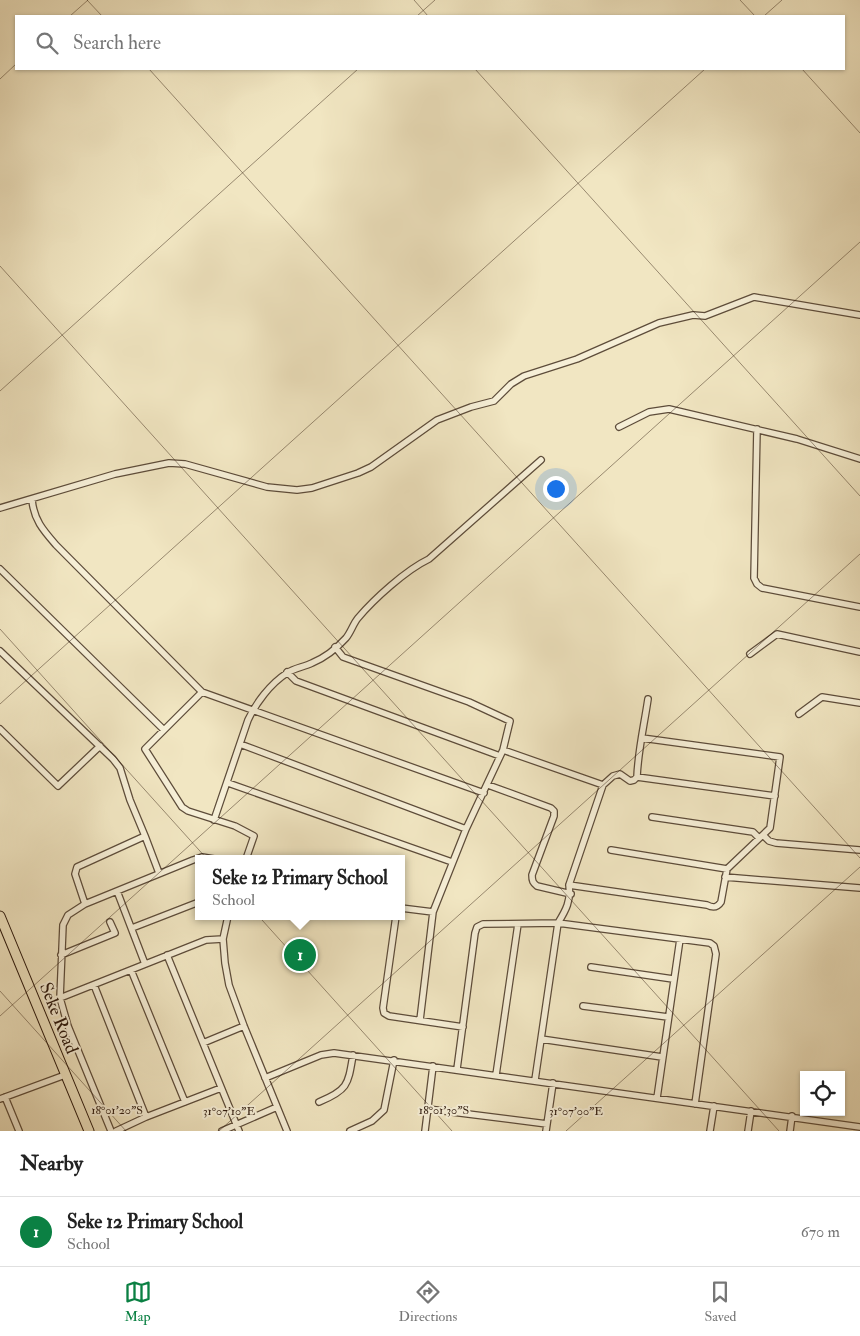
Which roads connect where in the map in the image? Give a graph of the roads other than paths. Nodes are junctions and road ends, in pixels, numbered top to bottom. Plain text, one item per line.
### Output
1 (860, 315) edge
2 (619, 427) dead end
3 (757, 429) junction
4 (860, 459) edge
5 (542, 460) dead end
6 (32, 500) junction
7 (0, 508) edge
8 (0, 569) edge
9 (860, 607) edge
10 (336, 647) junction
11 (0, 651) edge
12 (860, 652) edge
13 (750, 654) dead end
14 (287, 672) junction
15 (202, 692) junction
16 (648, 700) dead end
17 (860, 703) edge
18 (252, 710) junction
19 (798, 714) dead end
20 (0, 729) edge
21 (164, 730) junction
22 (642, 738) junction
23 (240, 744) junction
24 (100, 746) junction
25 (502, 753) junction
26 (637, 777) junction
27 (228, 783) junction
28 (488, 785) junction
29 (603, 785) junction
30 (484, 793) junction
31 (775, 796) junction
32 (652, 817) dead end
33 (214, 820) junction
34 (466, 830) junction
35 (145, 836) junction
36 (761, 836) junction
37 (611, 850) dead end
38 (860, 850) edge
39 (247, 855) edge
40 (195, 859) edge
41 (452, 862) junction
42 (726, 869) junction
43 (159, 874) junction
44 (725, 877) junction
45 (569, 885) junction
46 (860, 888) edge
47 (117, 891) junction
48 (570, 894) junction
49 (85, 904) junction
50 (195, 904) edge
51 (405, 909) edge
52 (432, 912) junction
53 (0, 916) edge
54 (227, 920) edge
55 (395, 920) edge
56 (110, 922) dead end
57 (558, 923) junction
58 (518, 924) junction
59 (132, 928) junction
60 (223, 939) junction
61 (680, 939) junction
62 (61, 956) junction
63 (167, 956) junction
64 (145, 964) junction
65 (591, 967) dead end
66 (131, 970) junction
67 (673, 979) junction
68 (94, 985) junction
69 (60, 998) junction
70 (583, 1006) dead end
71 (668, 1016) junction
72 (420, 1020) junction
73 (244, 1026) junction
74 (463, 1027) junction
75 (541, 1039) junction
76 (203, 1043) junction
77 (353, 1055) junction
78 (662, 1057) junction
79 (394, 1060) junction
80 (433, 1066) junction
81 (457, 1069) junction
82 (65, 1075) junction
83 (496, 1075) junction
84 (265, 1078) junction
85 (535, 1080) junction
86 (553, 1083) junction
87 (222, 1088) junction
88 (2, 1098) edge
89 (657, 1098) junction
90 (185, 1102) junction
91 (318, 1102) dead end
92 (695, 1104) junction
93 (714, 1106) junction
94 (277, 1107) junction
95 (428, 1109) junction
96 (751, 1111) junction
97 (792, 1116) junction
98 (146, 1118) junction
99 (547, 1124) junction
100 (860, 1127) edge
101 (238, 1128) edge
102 (19, 1131) edge
103 (89, 1131) edge
104 (111, 1131) edge
105 (116, 1131) edge
106 (222, 1131) edge
107 (287, 1131) edge
108 (350, 1131) edge
109 (426, 1131) edge
110 (546, 1131) edge
111 (710, 1131) edge
112 (748, 1131) edge
113 (790, 1131) edge

1 - 6 street
2 - 3 street
3 - 4 street
3 - 9 street
5 - 10 street
6 - 7 street
6 - 15 street
8 - 21 street
10 - 14 street
10 - 25 street
11 - 24 street
12 - 13 street
14 - 18 street
14 - 25 street
15 - 18 street
15 - 21 street
16 - 22 street
17 - 19 street
18 - 23 street
18 - 30 street
20 - 24 street
21 - 33 street
22 - 26 street
22 - 31 street
23 - 27 street
23 - 34 street
24 - 35 street
25 - 28 street
25 - 29 street
26 - 29 street
26 - 31 street
27 - 33 street
27 - 41 street
28 - 30 street
28 - 48 street
29 - 45 street
30 - 34 street
31 - 36 street
32 - 36 street
33 - 39 street
34 - 41 street
35 - 43 street
35 - 49 street
36 - 38 street
36 - 42 street
37 - 42 street
40 - 43 street
41 - 52 street
42 - 44 street
43 - 47 street
44 - 45 street
44 - 46 street
45 - 48 street
47 - 49 street
47 - 59 street
48 - 57 street
49 - 62 street
50 - 59 street
51 - 52 street
52 - 72 street
53 - 82 main road, Seke Road
54 - 60 street
55 - 72 street
56 - 62 street
57 - 58 street
57 - 61 street
57 - 75 street
58 - 74 street
58 - 83 street
59 - 64 street
60 - 63 street
60 - 73 street
61 - 67 street
61 - 92 street
62 - 69 street
63 - 64 street
63 - 76 street
64 - 66 street
65 - 67 street
66 - 68 street
66 - 90 street
67 - 71 street
68 - 69 street
68 - 98 street
69 - 104 street
70 - 71 street
71 - 78 street
72 - 74 street
73 - 76 street
73 - 84 street
74 - 81 street
75 - 78 street
75 - 85 street
76 - 87 street
77 - 79 street
77 - 84 street
77 - 91 street
78 - 89 street
79 - 80 street
79 - 108 street
80 - 81 street
80 - 95 street
81 - 83 street
82 - 88 street
82 - 103 main road, Seke Road
83 - 85 street
84 - 94 street
85 - 86 street
86 - 89 street
86 - 99 street
87 - 90 street
87 - 101 street
88 - 102 street
89 - 92 street
90 - 98 street
92 - 93 street
93 - 96 street
93 - 111 street
94 - 101 street
94 - 107 street
95 - 99 street
95 - 109 street
96 - 97 street
96 - 112 street
97 - 100 street
97 - 113 street
98 - 105 street
99 - 110 street
101 - 106 street

